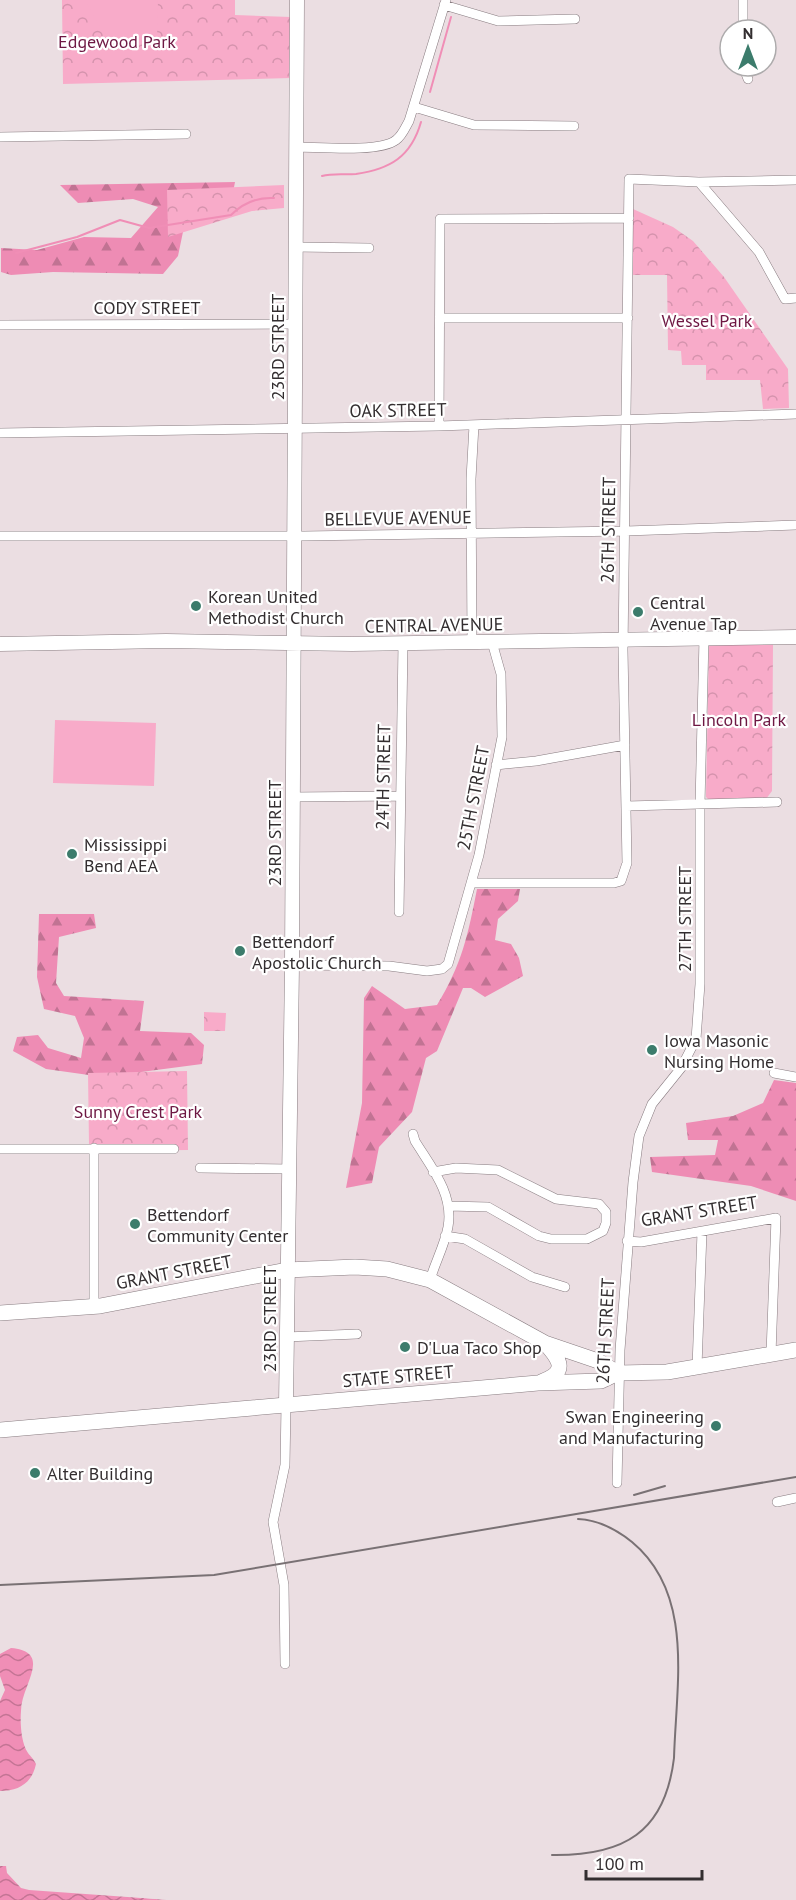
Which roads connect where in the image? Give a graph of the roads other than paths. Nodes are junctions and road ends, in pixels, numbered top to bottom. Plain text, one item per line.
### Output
1 (297, 0) edge
2 (743, 0) edge
3 (445, 2) edge
4 (743, 18) edge
5 (575, 20) dead end
6 (414, 107) junction
7 (574, 126) dead end
8 (186, 134) dead end
9 (0, 137) edge
10 (296, 147) junction
11 (796, 180) edge
12 (699, 182) junction
13 (629, 218) junction
14 (295, 248) junction
15 (369, 248) dead end
16 (796, 298) edge
17 (440, 318) junction
18 (628, 318) junction
19 (295, 324) junction
20 (0, 325) edge
21 (796, 414) edge
22 (626, 422) junction
23 (474, 425) junction
24 (439, 426) junction
25 (294, 428) junction
26 (0, 433) edge
27 (796, 525) edge
28 (626, 531) junction
29 (472, 532) junction
30 (294, 535) junction
31 (0, 536) edge
32 (796, 637) edge
33 (704, 638) junction
34 (624, 640) junction
35 (293, 642) junction
36 (472, 642) junction
37 (492, 642) junction
38 (403, 643) junction
39 (0, 644) edge
40 (625, 745) junction
41 (496, 765) junction
42 (399, 796) junction
43 (292, 797) junction
44 (777, 802) dead end
45 (700, 804) junction
46 (627, 806) junction
47 (472, 883) junction
48 (399, 912) dead end
49 (292, 965) junction
50 (774, 1073) dead end
51 (796, 1077) edge
52 (413, 1134) dead end
53 (94, 1148) junction
54 (0, 1149) edge
55 (174, 1149) dead end
56 (200, 1168) dead end
57 (289, 1169) junction
58 (434, 1172) junction
59 (633, 1182) joint
60 (448, 1206) junction
61 (702, 1232) junction
62 (445, 1236) junction
63 (627, 1241) junction
64 (287, 1270) junction
65 (430, 1280) junction
66 (565, 1287) dead end
67 (94, 1307) junction
68 (0, 1313) edge
69 (357, 1334) dead end
70 (286, 1337) junction
71 (545, 1343) junction
72 (796, 1350) edge
73 (771, 1354) junction
74 (697, 1367) junction
75 (618, 1373) junction
76 (538, 1383) junction
77 (286, 1405) junction
78 (0, 1430) edge
79 (617, 1482) dead end
80 (796, 1498) edge
81 (777, 1502) dead end
82 (285, 1664) dead end

1 - 10 street, 23RD STREET
2 - 4 street
3 - 5 street
3 - 6 street
6 - 7 street
6 - 10 street
8 - 9 street
10 - 14 street, 23RD STREET
11 - 12 street
12 - 13 street, 26TH STREET
12 - 16 street
13 - 17 street
13 - 18 street, 26TH STREET
14 - 15 street
14 - 19 street, 23RD STREET
17 - 18 street
17 - 24 street
18 - 22 street, 26TH STREET
19 - 20 street, CODY STREET
19 - 25 street, 23RD STREET
21 - 22 street, OAK STREET
22 - 23 street, OAK STREET
22 - 28 street, 26TH STREET
23 - 24 street, OAK STREET
23 - 29 street
24 - 25 street, OAK STREET
25 - 26 street, OAK STREET
25 - 30 street, 23RD STREET
27 - 28 street, BELLEVUE AVENUE
28 - 29 street, BELLEVUE AVENUE
28 - 34 street, 26TH STREET
29 - 30 street, BELLEVUE AVENUE
29 - 36 street
30 - 31 street, BELLEVUE AVENUE
30 - 35 street, 23RD STREET
32 - 33 street, CENTRAL AVENUE
33 - 34 street, CENTRAL AVENUE
33 - 45 street, 27TH STREET
34 - 37 street, CENTRAL AVENUE
34 - 40 street, 26TH STREET
35 - 38 street, CENTRAL AVENUE
35 - 39 street, CENTRAL AVENUE
35 - 43 street, 23RD STREET
36 - 37 street, CENTRAL AVENUE
36 - 38 street, CENTRAL AVENUE
37 - 41 street, 25TH STREET
38 - 42 street, 24TH STREET
40 - 41 street
40 - 46 street, 26TH STREET
41 - 47 street, 25TH STREET
42 - 43 street
42 - 48 street, 24TH STREET
43 - 49 street, 23RD STREET
44 - 45 street
45 - 46 street
45 - 59 street, 27TH STREET
46 - 47 street, 26TH STREET
47 - 49 street, 25TH STREET
49 - 57 street, 23RD STREET
50 - 51 street
52 - 58 street
53 - 54 street
53 - 55 street
53 - 67 street
56 - 57 street
57 - 64 street, 23RD STREET
58 - 60 street
58 - 60 street
59 - 63 street, 26TH STREET
60 - 62 street
61 - 63 street, GRANT STREET
61 - 73 street, GRANT STREET
61 - 74 street
62 - 65 street
62 - 66 street
63 - 75 street, 26TH STREET
64 - 65 main road, GRANT STREET
64 - 67 main road, GRANT STREET
64 - 70 street, 23RD STREET
65 - 71 main road, GRANT STREET
67 - 68 main road, GRANT STREET
69 - 70 street
70 - 77 street, 23RD STREET
71 - 75 main road, GRANT STREET
71 - 76 main road
72 - 73 main road, STATE STREET
73 - 74 main road, STATE STREET
74 - 75 main road, STATE STREET
75 - 76 main road, STATE STREET
75 - 79 street, 26TH STREET
76 - 77 main road, STATE STREET
77 - 78 main road, STATE STREET
77 - 82 street, 23RD STREET
80 - 81 street

